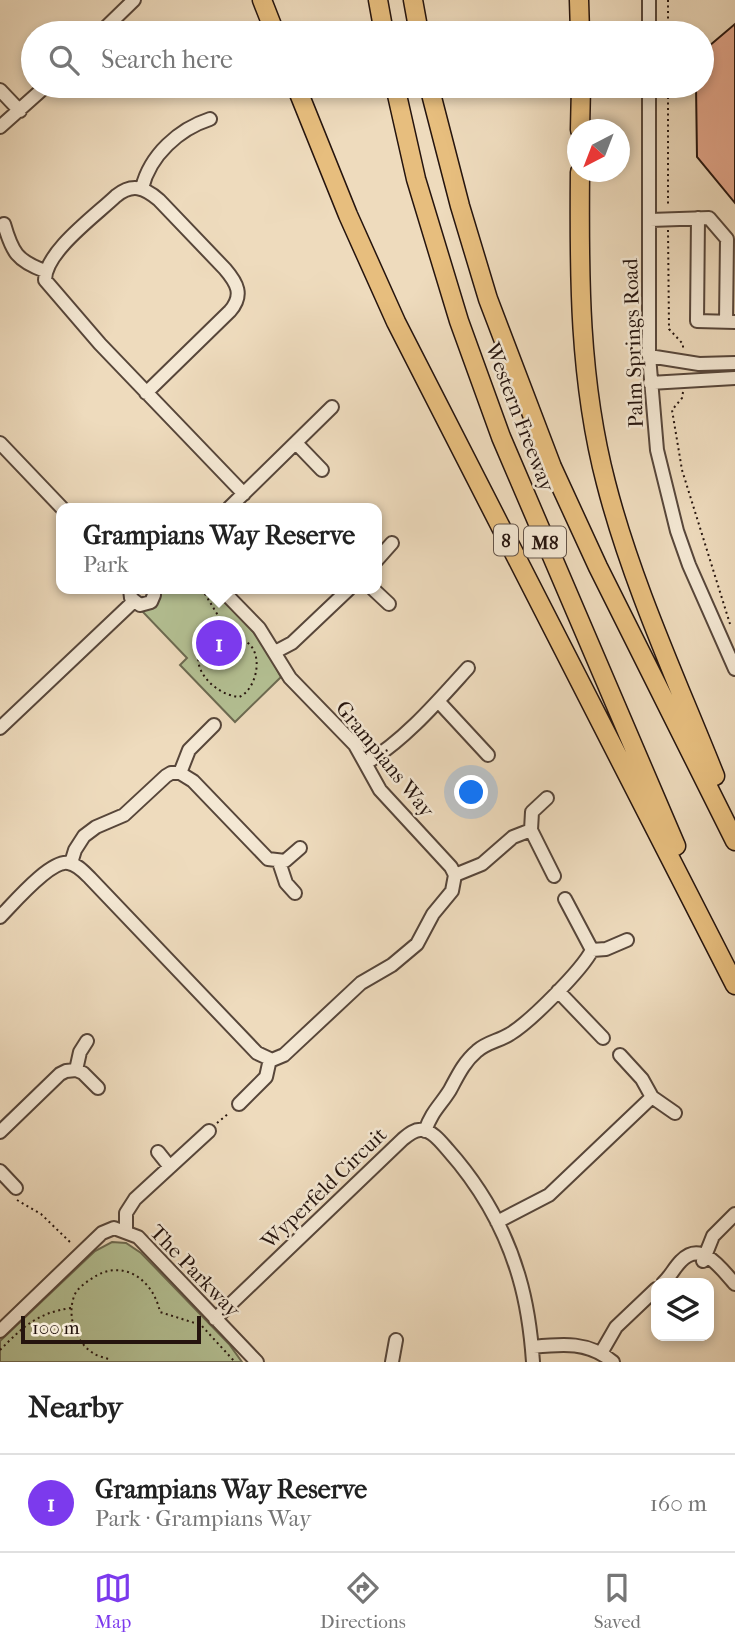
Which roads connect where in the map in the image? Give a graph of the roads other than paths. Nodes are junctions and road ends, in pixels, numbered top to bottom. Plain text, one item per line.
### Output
1 (134, 0) edge
2 (262, 0) edge
3 (378, 0) edge
4 (413, 0) edge
5 (579, 0) edge
6 (649, 0) edge
7 (112, 21) edge
8 (270, 21) edge
9 (382, 21) edge
10 (417, 21) edge
11 (580, 21) edge
12 (649, 21) edge
13 (0, 90) edge
14 (34, 98) edge
15 (301, 98) edge
16 (398, 98) edge
17 (432, 98) edge
18 (581, 98) edge
19 (649, 98) edge
20 (20, 111) junction
21 (211, 119) dead end
22 (580, 119) edge
23 (0, 127) edge
24 (580, 182) edge
25 (142, 188) junction
26 (698, 218) junction
27 (650, 220) junction
28 (4, 225) dead end
29 (45, 271) junction
30 (731, 322) edge
31 (649, 356) junction
32 (735, 363) edge
33 (735, 379) edge
34 (650, 383) junction
35 (146, 393) junction
36 (332, 407) dead end
37 (0, 443) edge
38 (296, 443) junction
39 (322, 470) dead end
40 (244, 494) junction
41 (57, 503) edge
42 (234, 503) edge
43 (392, 543) dead end
44 (382, 554) edge
45 (154, 594) edge
46 (226, 594) edge
47 (344, 594) edge
48 (378, 594) edge
49 (132, 595) edge
50 (389, 604) dead end
51 (275, 652) junction
52 (468, 668) dead end
53 (735, 669) edge
54 (438, 701) junction
55 (214, 725) dead end
56 (0, 728) edge
57 (488, 755) dead end
58 (366, 763) junction
59 (180, 774) junction
60 (547, 798) dead end
61 (735, 821) edge
62 (531, 830) junction
63 (735, 841) edge
64 (300, 848) dead end
65 (279, 862) junction
66 (71, 863) junction
67 (455, 875) junction
68 (554, 876) dead end
69 (295, 893) dead end
70 (565, 899) dead end
71 (0, 917) edge
72 (627, 940) dead end
73 (592, 950) junction
74 (735, 984) edge
75 (558, 991) junction
76 (603, 1038) dead end
77 (87, 1041) dead end
78 (620, 1055) dead end
79 (270, 1059) junction
80 (76, 1070) junction
81 (98, 1088) dead end
82 (652, 1097) junction
83 (239, 1104) road end
84 (675, 1113) dead end
85 (209, 1131) road end
86 (425, 1131) junction
87 (0, 1132) edge
88 (158, 1152) dead end
89 (170, 1167) junction
90 (0, 1171) edge
91 (15, 1192) road end
92 (735, 1214) edge
93 (497, 1222) junction
94 (126, 1231) junction
95 (703, 1258) junction
96 (669, 1278) edge
97 (735, 1284) edge
98 (651, 1294) edge
99 (215, 1319) junction
100 (0, 1331) edge
101 (234, 1339) junction
102 (396, 1340) dead end
103 (532, 1347) junction
104 (601, 1353) junction
105 (246, 1362) edge
106 (257, 1362) edge
107 (392, 1362) edge
108 (533, 1362) edge
109 (613, 1362) edge

1 - 7 street
2 - 8 highway
3 - 9 highway
4 - 10 highway
5 - 11 highway
6 - 12 street
13 - 20 street
14 - 20 street
15 - 74 highway, 8
16 - 74 highway, Western Freeway / M8
17 - 63 highway, Western Freeway / M8
18 - 22 highway
19 - 27 street, Palm Springs Road
20 - 23 street
21 - 25 street
24 - 61 highway
25 - 29 street
25 - 35 street
26 - 27 street
26 - 30 street
26 - 30 street
27 - 31 street, Palm Springs Road
28 - 29 street
29 - 35 street
31 - 32 street
31 - 34 street, Palm Springs Road
33 - 34 street
34 - 53 street, Palm Springs Road
35 - 40 street
36 - 38 street
37 - 41 street
38 - 39 street
38 - 40 street
40 - 42 street
43 - 44 street
45 - 49 street
46 - 51 street, Grampians Way
47 - 51 street
48 - 50 street
49 - 56 street
51 - 58 street, Grampians Way
52 - 54 street
54 - 57 street
54 - 58 street
55 - 59 street
58 - 67 street, Grampians Way
59 - 65 street
59 - 66 street
60 - 62 street
62 - 67 street
62 - 68 street
64 - 65 street
65 - 69 street
66 - 71 street
66 - 79 street
67 - 79 street
70 - 73 street
72 - 73 street
73 - 75 street
75 - 76 street
75 - 86 street
77 - 80 street
78 - 82 street
79 - 83 street
80 - 81 street
80 - 87 street
82 - 84 street
82 - 93 street
85 - 89 street
86 - 93 street
86 - 99 street, Wyperfeld Circuit
88 - 89 street
89 - 94 street
90 - 91 street
92 - 95 street
93 - 103 street
94 - 99 street, The Parkway
94 - 100 street, The Parkway
95 - 96 street
95 - 97 street
98 - 104 street
99 - 101 street, The Parkway
101 - 105 street, The Parkway
101 - 106 street, The Parkway
102 - 107 street
103 - 104 street
103 - 108 street
104 - 109 street

